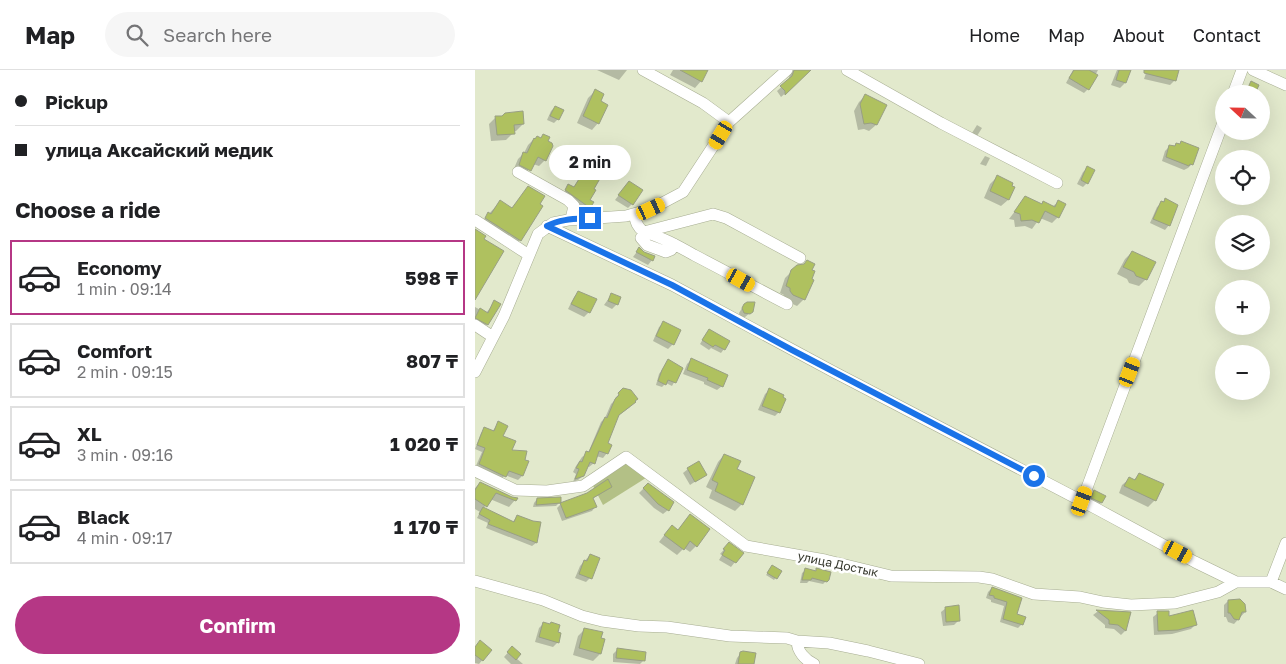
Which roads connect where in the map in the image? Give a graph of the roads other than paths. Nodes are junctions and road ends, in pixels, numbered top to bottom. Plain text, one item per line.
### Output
1 (643, 70) edge
2 (787, 70) edge
3 (847, 70) edge
4 (1242, 70) edge
5 (1253, 70) edge
6 (1236, 85) edge
7 (1286, 85) edge
8 (729, 122) junction
9 (1217, 140) edge
10 (518, 172) dead end
11 (1057, 183) dead end
12 (634, 214) junction
13 (571, 219) junction
14 (475, 220) edge
15 (547, 226) junction
16 (644, 232) junction
17 (529, 255) junction
18 (800, 258) dead end
19 (787, 304) dead end
20 (475, 326) edge
21 (493, 337) junction
22 (475, 372) edge
23 (475, 471) edge
24 (1082, 501) junction
25 (1286, 543) edge
26 (475, 582) edge
27 (1236, 582) junction
28 (1271, 582) junction
29 (1286, 589) edge
30 (797, 641) junction
31 (814, 664) edge
32 (919, 664) edge

1 - 8 street
2 - 8 street
3 - 11 street
4 - 6 street
5 - 7 street
8 - 12 street
9 - 24 street
10 - 13 street
12 - 13 street
12 - 16 street
13 - 15 street
14 - 17 street
15 - 17 street
15 - 24 street
16 - 18 street
16 - 19 street
17 - 21 street
20 - 21 street
21 - 22 street
23 - 27 street, улица Достык
24 - 27 street
25 - 28 street
26 - 30 street
27 - 28 street
28 - 29 street
30 - 31 street
30 - 32 street

